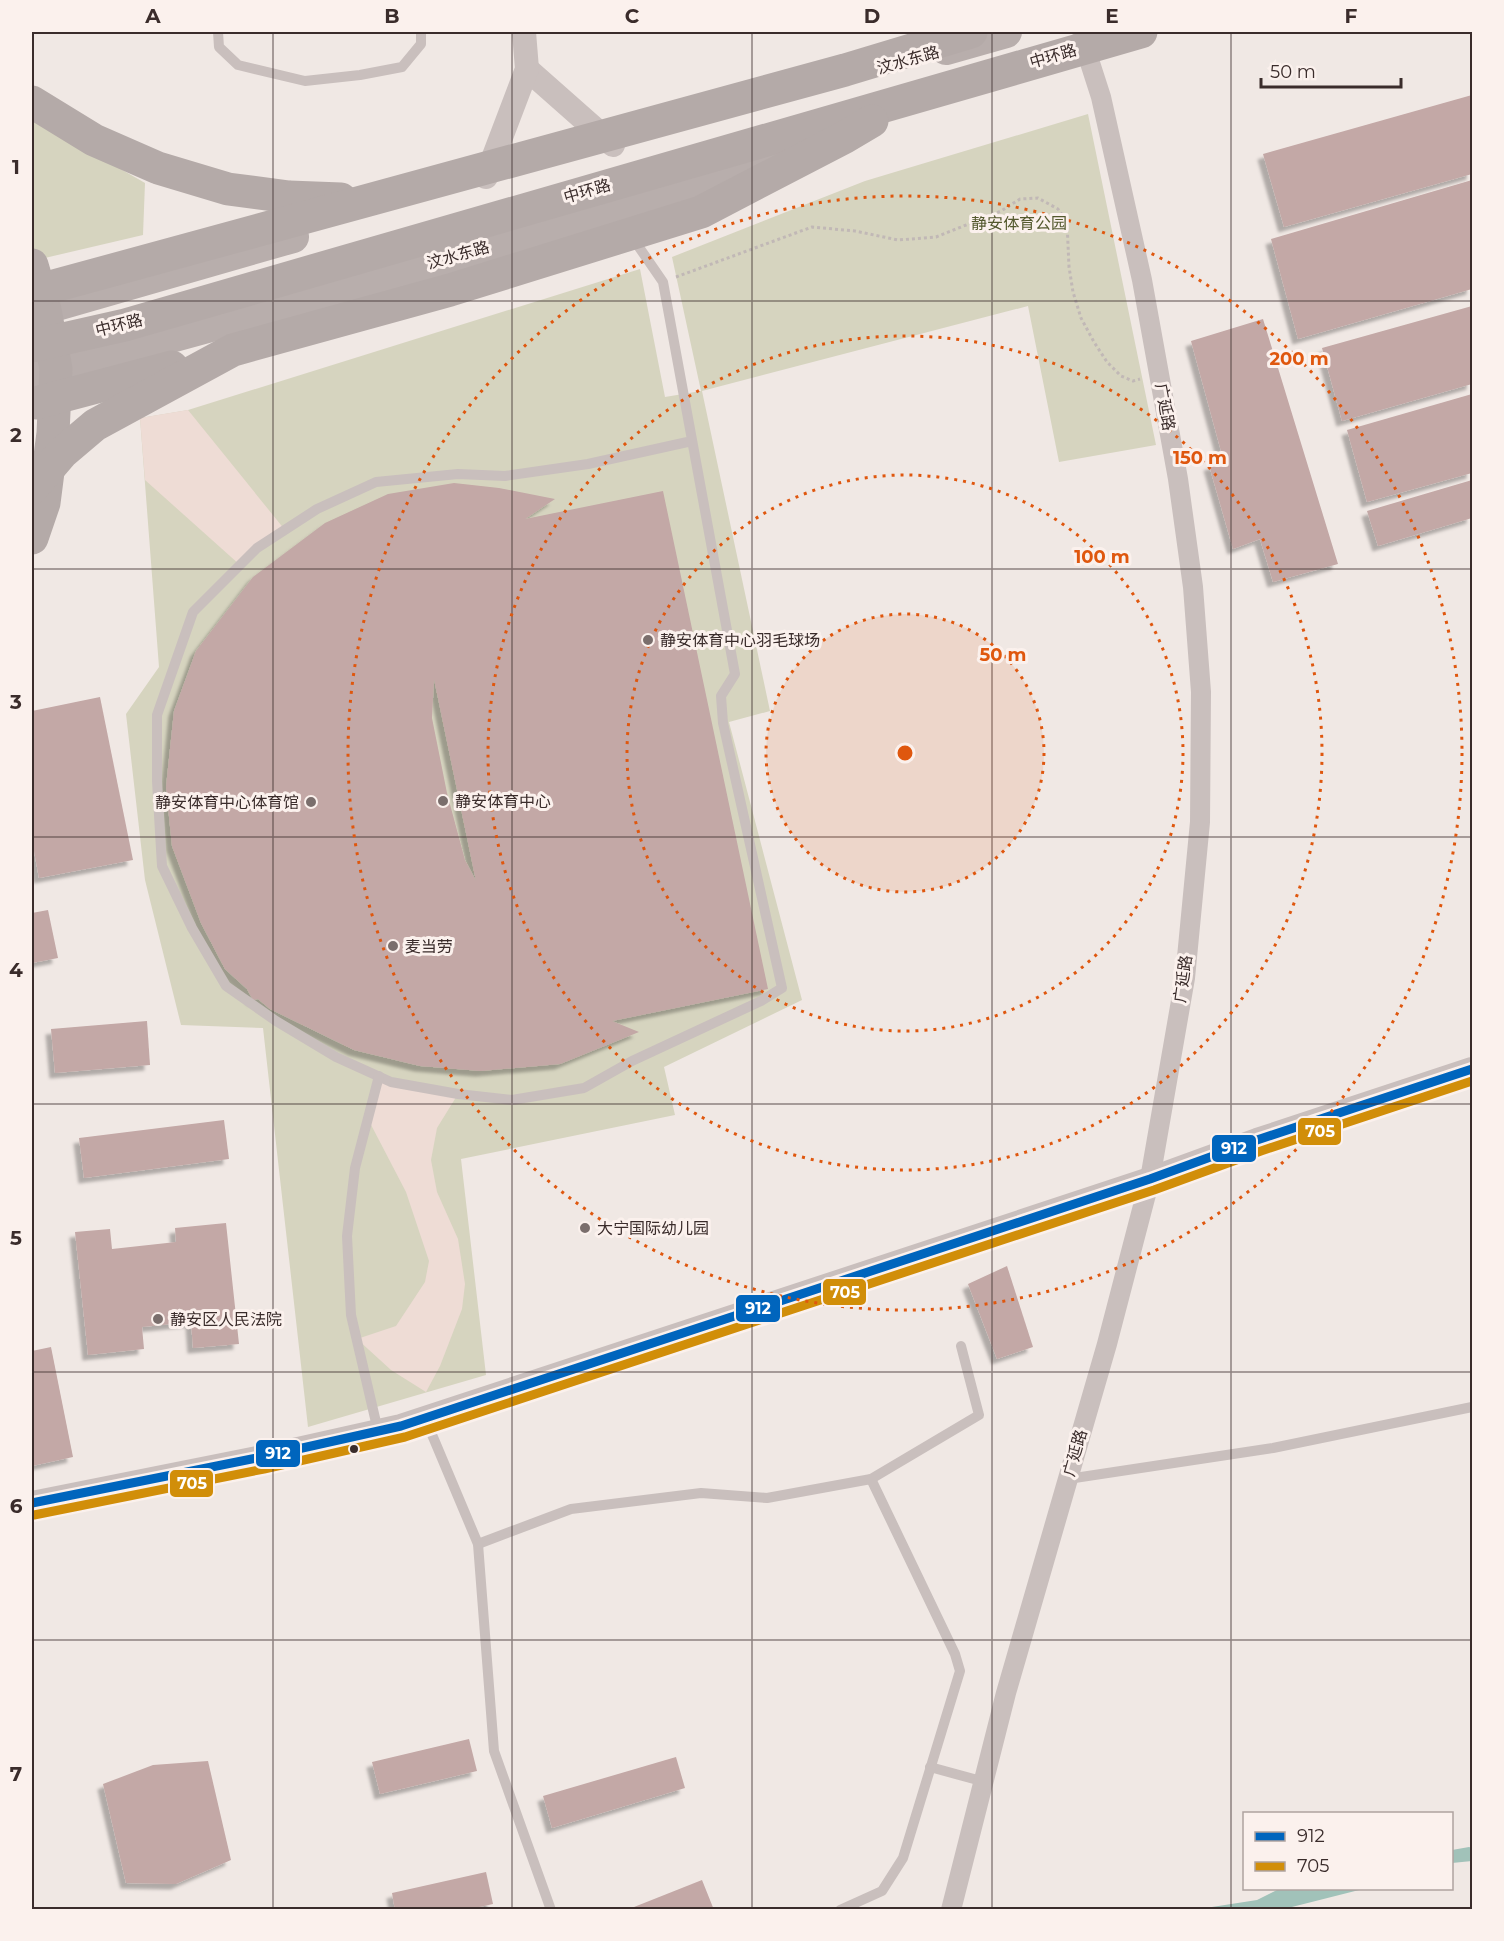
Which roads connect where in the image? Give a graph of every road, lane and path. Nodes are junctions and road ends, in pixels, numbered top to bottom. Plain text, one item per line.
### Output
1 (218, 32) edge
2 (421, 32) edge
3 (524, 32) edge
4 (971, 32) edge
5 (1006, 32) edge
6 (1090, 32) edge
7 (1141, 32) edge
8 (527, 69) junction
9 (845, 70) junction
10 (868, 95) junction
11 (917, 95) junction
12 (32, 102) edge
13 (613, 145) junction
14 (485, 182) junction
15 (620, 218) junction
16 (291, 238) junction
17 (32, 265) edge
18 (32, 278) edge
19 (663, 282) junction
20 (32, 292) edge
21 (32, 312) edge
22 (32, 335) edge
23 (32, 346) edge
24 (233, 350) junction
25 (1159, 374) junction
26 (32, 375) edge
27 (32, 405) edge
28 (692, 441) junction
29 (32, 488) edge
30 (32, 538) edge
31 (1473, 1069) edge
32 (379, 1076) junction
33 (1150, 1179) junction
34 (961, 1346) dead end
35 (1473, 1407) edge
36 (425, 1418) junction
37 (378, 1431) junction
38 (871, 1479) junction
39 (1068, 1479) junction
40 (32, 1503) edge
41 (478, 1544) junction
42 (930, 1767) junction
43 (984, 1782) junction
44 (551, 1910) edge
45 (840, 1910) edge
46 (951, 1910) edge

1 - 2 lane
3 - 8 street
4 - 9 highway
5 - 13 main road, 汶水东路
6 - 10 main road, 汶水东路
6 - 25 street, 广延路
7 - 11 highway, 中环路
8 - 13 street
8 - 14 street
9 - 12 highway
9 - 20 highway
10 - 15 main road, 汶水东路
10 - 22 main road, 汶水东路
11 - 23 highway, 中环路
11 - 24 highway
13 - 14 main road, 汶水东路
14 - 16 main road, 汶水东路
15 - 19 lane
15 - 26 main road, 汶水东路
16 - 18 main road, 汶水东路
16 - 21 main road, 汶水东路
17 - 30 highway
19 - 25 path
19 - 28 lane
24 - 27 highway
24 - 29 highway
25 - 33 street, 广延路
28 - 32 lane
28 - 32 lane
31 - 33 street
32 - 37 lane
33 - 36 street
33 - 39 street, 广延路
34 - 38 lane
35 - 39 lane
36 - 37 street
36 - 41 lane
37 - 40 street
38 - 41 lane
38 - 42 lane
39 - 43 street, 广延路
41 - 44 lane
42 - 43 lane
42 - 45 lane
43 - 46 street, 广延路

